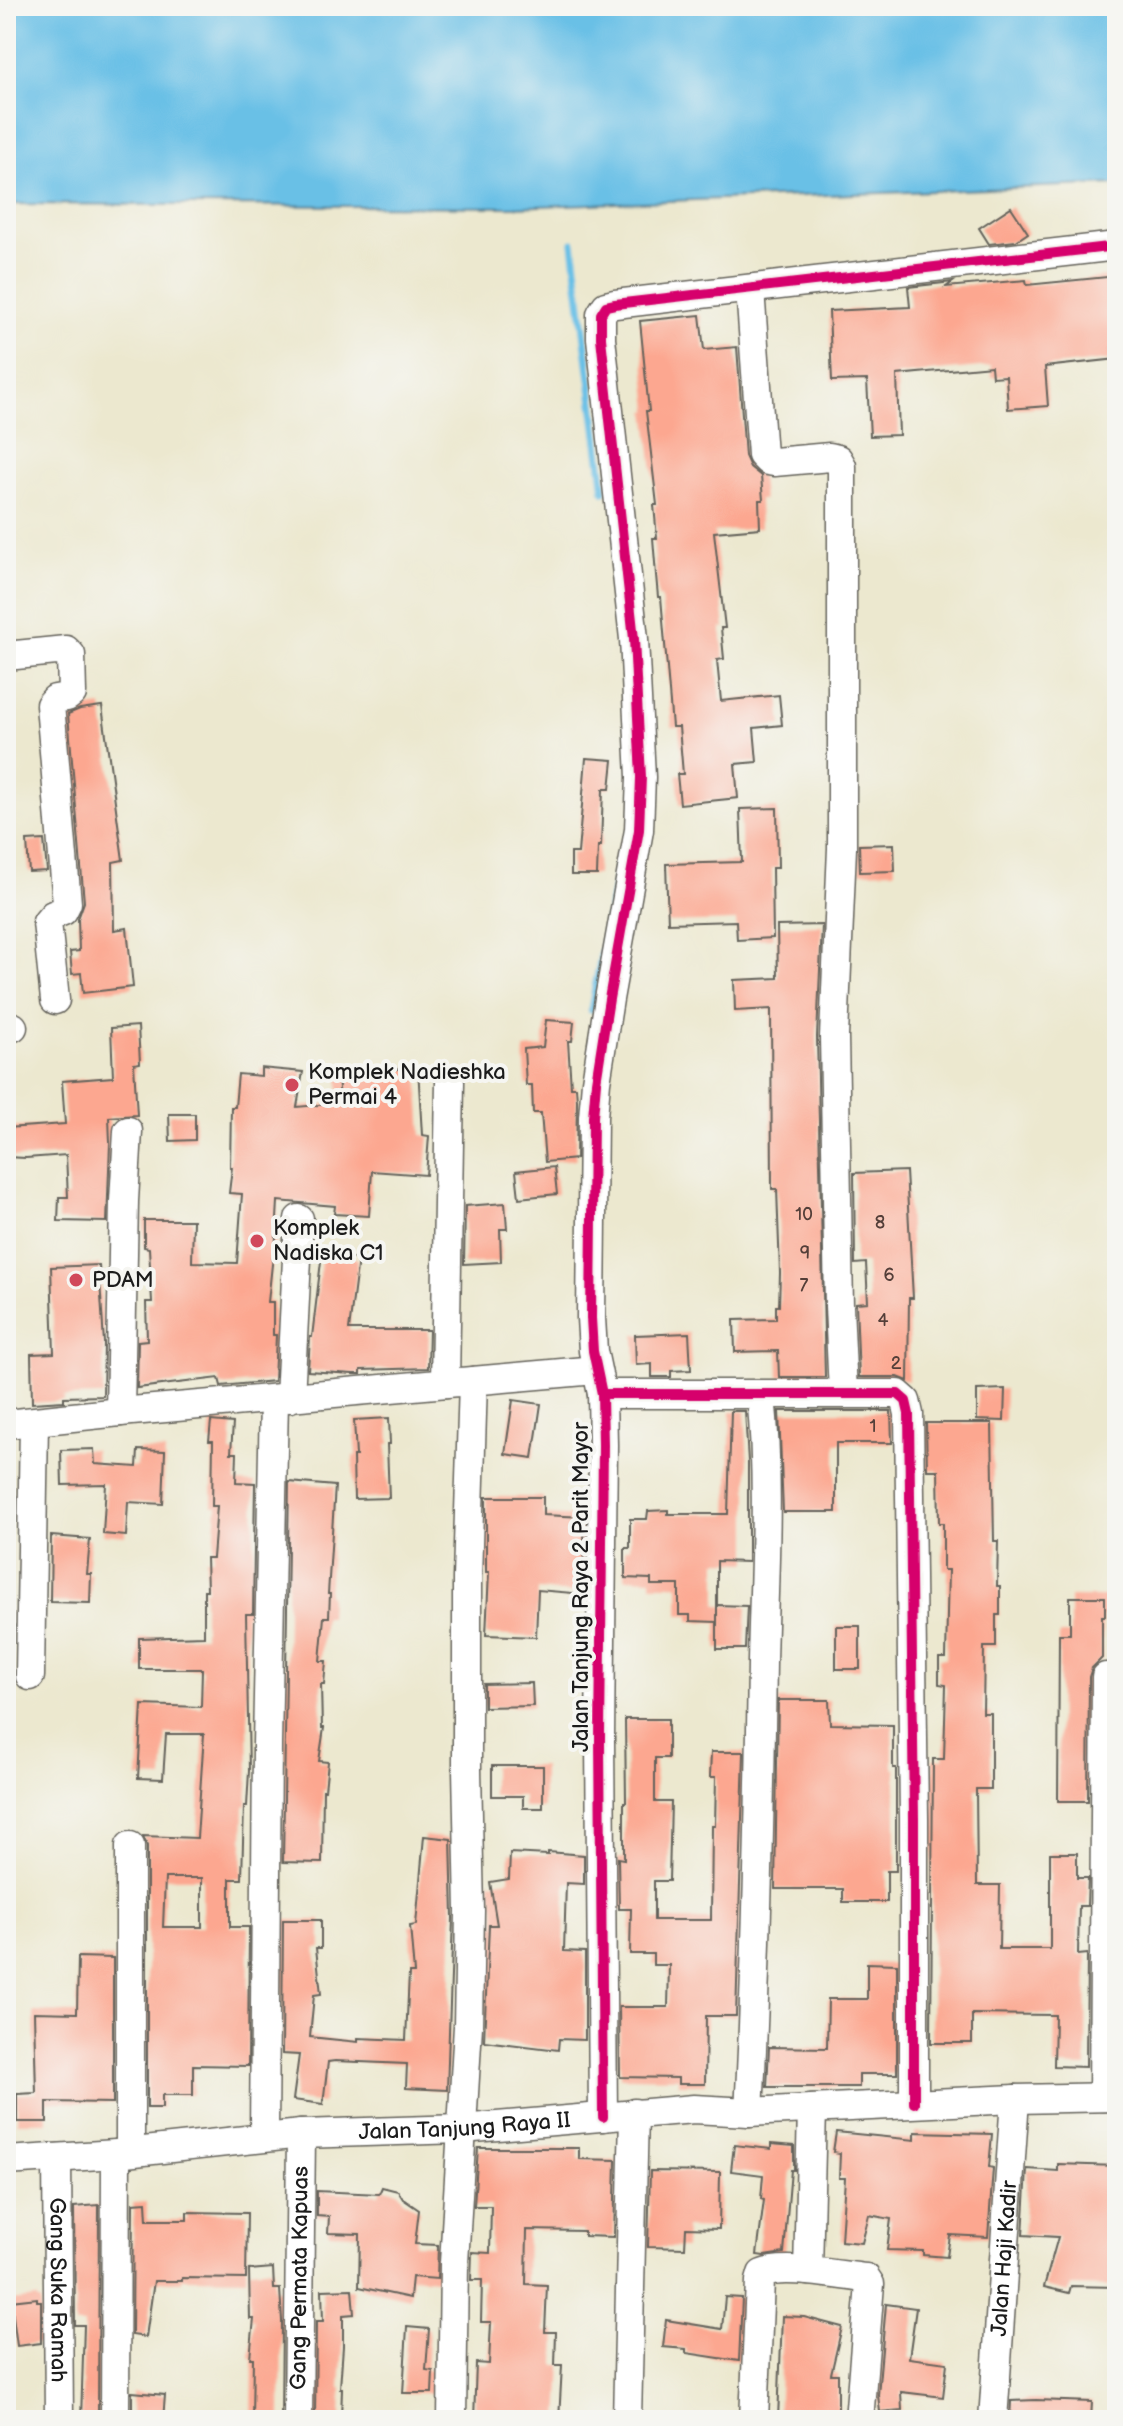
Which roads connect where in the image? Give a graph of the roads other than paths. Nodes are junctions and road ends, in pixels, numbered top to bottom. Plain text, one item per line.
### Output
1 (1117, 246) edge
2 (750, 289) junction
3 (6, 656) edge
4 (55, 1000) dead end
5 (450, 1082) dead end
6 (128, 1131) dead end
7 (299, 1219) dead end
8 (473, 1381) junction
9 (599, 1382) junction
10 (445, 1383) junction
11 (843, 1393) junction
12 (761, 1395) junction
13 (282, 1399) junction
14 (120, 1412) junction
15 (34, 1422) junction
16 (6, 1424) edge
17 (30, 1676) dead end
18 (1106, 1677) dead end
19 (130, 1846) dead end
20 (1110, 2097) edge
21 (1015, 2099) junction
22 (914, 2103) junction
23 (812, 2109) junction
24 (749, 2112) junction
25 (634, 2113) junction
26 (603, 2117) junction
27 (462, 2129) junction
28 (301, 2134) junction
29 (264, 2137) junction
30 (123, 2153) junction
31 (57, 2158) junction
32 (6, 2161) edge
33 (808, 2271) junction
34 (59, 2420) edge
35 (115, 2420) edge
36 (298, 2420) edge
37 (452, 2420) edge
38 (627, 2420) edge
39 (754, 2420) edge
40 (859, 2420) edge
41 (993, 2420) edge

1 - 2 street
2 - 9 street
2 - 11 street
3 - 4 street
5 - 10 street
6 - 14 street
7 - 13 street
8 - 9 street
8 - 10 street
8 - 27 street
9 - 12 street, Jalan Tanjung Raya 2 Parit Mayor
9 - 26 street, Jalan Tanjung Raya 2 Parit Mayor
10 - 13 street
11 - 12 street, Jalan Tanjung Raya 2 Parit Mayor
11 - 22 street, Jalan Tanjung Raya 2 Parit Mayor
12 - 24 street
13 - 14 street
13 - 29 street
14 - 15 street
15 - 16 street
15 - 17 street
18 - 20 street
19 - 30 street
20 - 21 street, Jalan Tanjung Raya II
21 - 22 street, Jalan Tanjung Raya II
21 - 41 street, Jalan Haji Kadir
22 - 23 street, Jalan Tanjung Raya II
23 - 24 street, Jalan Tanjung Raya II
23 - 33 street
24 - 25 street, Jalan Tanjung Raya II
25 - 26 street, Jalan Tanjung Raya II
25 - 38 street
26 - 27 street, Jalan Tanjung Raya II
27 - 28 street, Jalan Tanjung Raya II
27 - 37 street
28 - 29 street, Jalan Tanjung Raya II
28 - 36 street, Gang Permata Kapuas
29 - 30 street, Jalan Tanjung Raya II
30 - 31 street, Jalan Tanjung Raya II
30 - 35 street
31 - 32 street, Jalan Tanjung Raya II
31 - 34 street, Gang Suka Ramah
33 - 39 street
33 - 40 street

